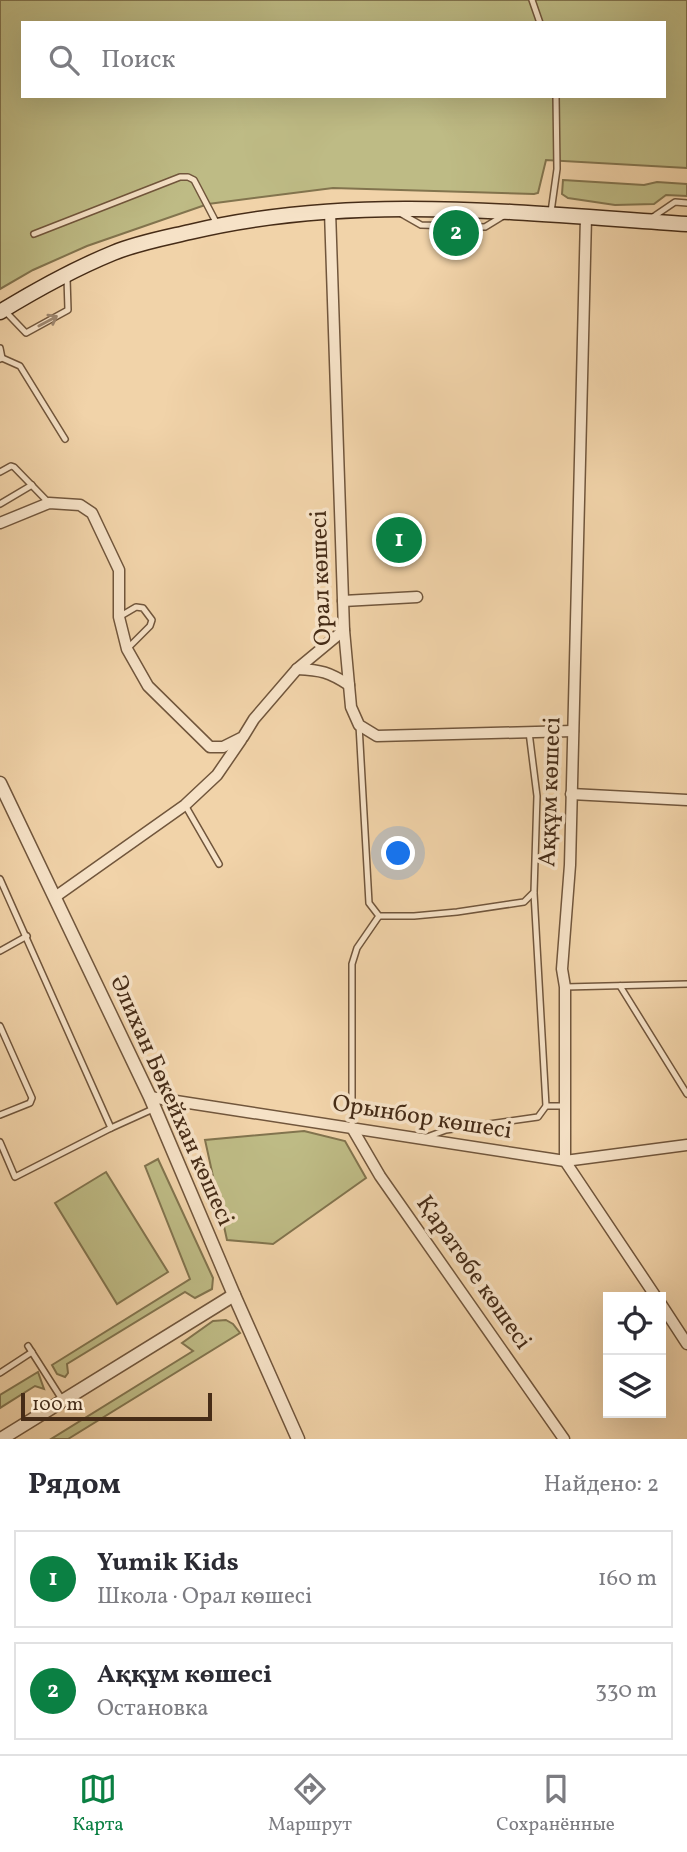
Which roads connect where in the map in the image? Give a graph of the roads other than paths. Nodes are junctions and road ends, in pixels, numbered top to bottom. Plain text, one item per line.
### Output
1 (532, 0) edge
2 (539, 21) edge
3 (556, 98) edge
4 (687, 203) edge
5 (330, 211) junction
6 (550, 215) junction
7 (586, 217) junction
8 (645, 221) junction
9 (687, 224) edge
10 (217, 225) junction
11 (34, 234) dead end
12 (66, 276) junction
13 (2, 311) edge
14 (0, 348) edge
15 (1, 359) edge
16 (65, 439) dead end
17 (0, 472) edge
18 (32, 485) junction
19 (49, 503) junction
20 (0, 504) edge
21 (0, 523) edge
22 (416, 597) dead end
23 (343, 601) junction
24 (119, 617) junction
25 (344, 630) junction
26 (127, 649) junction
27 (298, 669) junction
28 (349, 685) junction
29 (359, 725) junction
30 (573, 731) junction
31 (529, 732) junction
32 (243, 737) junction
33 (0, 783) edge
34 (571, 794) junction
35 (687, 800) edge
36 (184, 805) junction
37 (219, 864) dead end
38 (0, 879) edge
39 (534, 892) junction
40 (55, 897) junction
41 (379, 916) junction
42 (27, 936) junction
43 (0, 951) edge
44 (687, 984) edge
45 (620, 986) junction
46 (565, 987) junction
47 (0, 1026) edge
48 (687, 1094) edge
49 (153, 1102) junction
50 (546, 1106) junction
51 (565, 1106) junction
52 (0, 1115) edge
53 (111, 1128) junction
54 (352, 1128) junction
55 (424, 1138) junction
56 (0, 1142) edge
57 (687, 1145) edge
58 (565, 1161) junction
59 (653, 1292) edge
60 (234, 1295) junction
61 (666, 1312) edge
62 (687, 1344) edge
63 (28, 1346) dead end
64 (32, 1352) junction
65 (0, 1373) edge
66 (63, 1401) junction
67 (1, 1439) edge
68 (298, 1439) edge
69 (564, 1439) edge

1 - 2 lane
3 - 6 lane
4 - 8 lane
5 - 6 main road
5 - 10 main road
5 - 23 street, Орал көшесі
6 - 7 main road
7 - 8 main road
7 - 30 street, Аққұм көшесі
8 - 9 main road
10 - 11 lane
10 - 12 main road
12 - 13 main road
13 -> 12 lane
14 - 15 lane
15 - 16 lane
17 - 18 lane
18 - 19 lane
18 - 20 lane
19 - 21 street
19 - 24 street
22 - 23 street
23 - 25 street, Орал көшесі
24 - 26 street
24 - 26 lane
25 - 27 street
25 - 28 street, Орал көшесі
26 - 32 street
27 - 28 street
27 - 32 street
28 - 29 street, Орал көшесі
29 - 31 street
29 - 41 lane
30 - 31 street
30 - 34 street, Аққұм көшесі
31 - 39 lane
32 - 36 street
33 - 40 street, Әлихан Бөкейхан көшесі
34 - 35 street
34 - 46 street, Аққұм көшесі
36 - 37 lane
36 - 40 street
38 - 42 lane
39 - 41 lane
39 - 50 lane
40 - 49 street, Әлихан Бөкейхан көшесі
41 - 54 lane
42 - 43 lane
42 - 53 lane
44 - 45 lane
45 - 46 lane
45 - 48 lane
46 - 51 street, Аққұм көшесі
47 - 52 lane
49 - 53 lane
49 - 54 street, Орынбор көшесі
49 - 60 street, Әлихан Бөкейхан көшесі
50 - 51 lane
50 - 55 lane
51 - 58 street, Аққұм көшесі
53 - 56 lane
54 - 55 street, Орынбор көшесі
54 - 69 street, Қаратөбе көшесі
55 - 58 street, Орынбор көшесі
57 - 58 street, Орынбор көшесі
58 - 59 street
60 - 66 street
60 - 68 street, Әлихан Бөкейхан көшесі
61 - 62 street
63 - 64 lane
64 - 65 lane
64 - 66 lane
66 - 67 street

